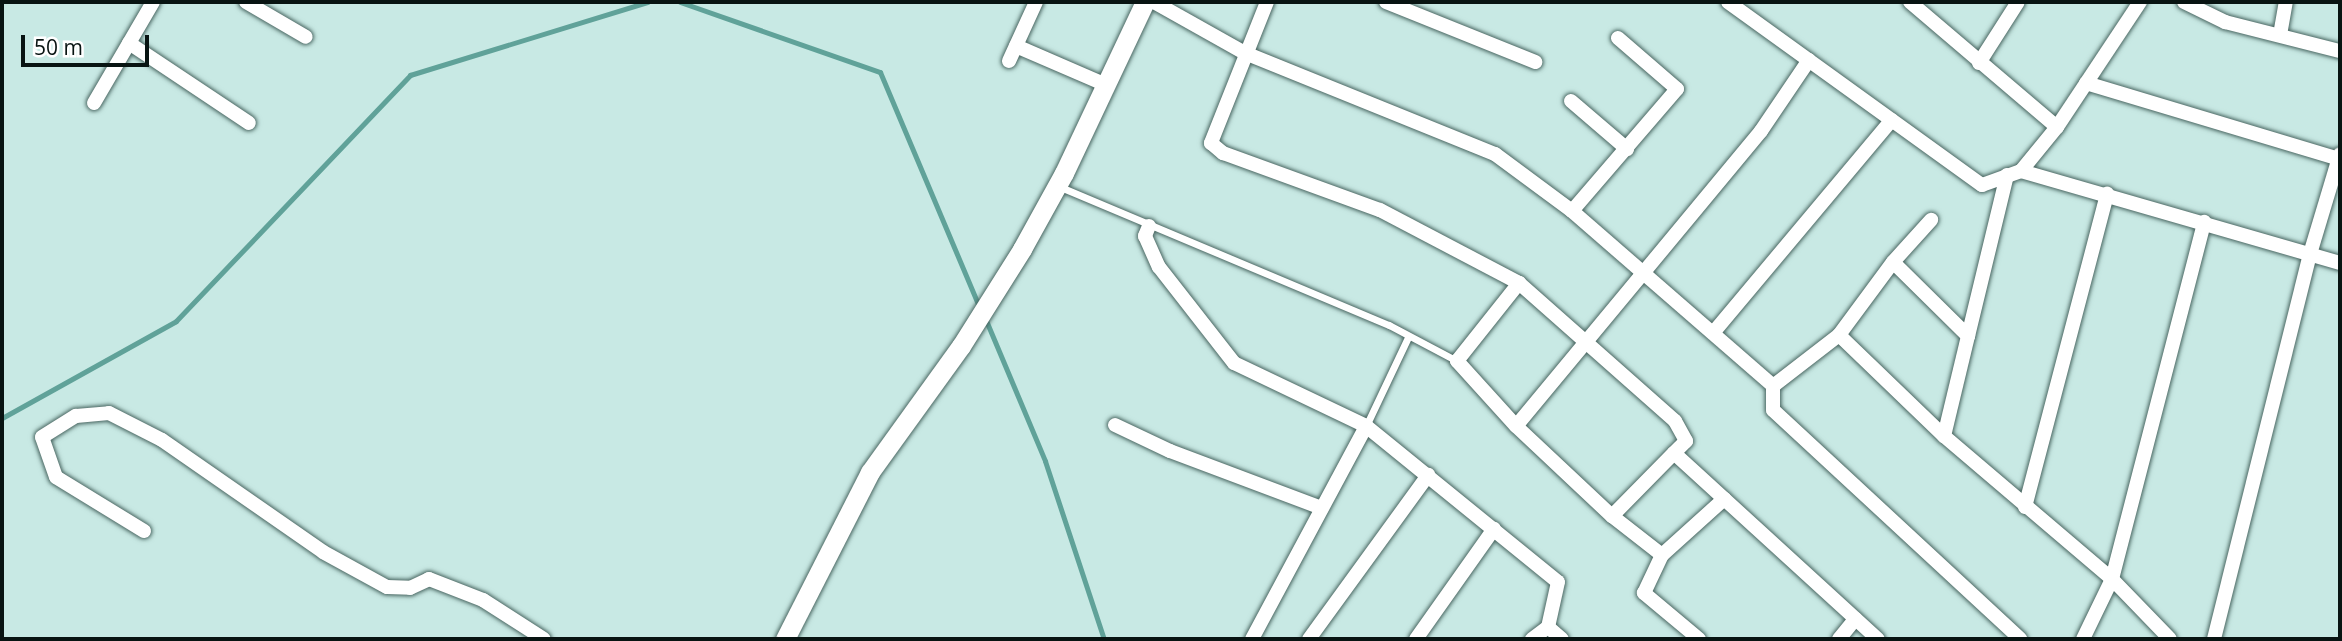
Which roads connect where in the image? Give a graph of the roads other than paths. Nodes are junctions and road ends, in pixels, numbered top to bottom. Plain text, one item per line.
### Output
1 (153, 2) edge
2 (246, 2) edge
3 (1036, 2) edge
4 (1145, 2) edge
5 (1154, 2) edge
6 (1267, 2) edge
7 (1386, 2) edge
8 (1728, 2) edge
9 (1910, 2) edge
10 (2018, 2) edge
11 (2140, 2) edge
12 (2184, 2) edge
13 (2286, 2) edge
14 (2214, 7) edge
15 (2280, 35) junction
16 (306, 37) dead end
17 (1618, 38) dead end
18 (129, 43) junction
19 (1016, 47) junction
20 (2340, 51) edge
21 (1245, 53) junction
22 (1809, 60) junction
23 (1009, 61) dead end
24 (1535, 62) dead end
25 (1979, 63) junction
26 (2086, 83) junction
27 (1106, 85) junction
28 (1571, 101) dead end
29 (94, 103) dead end
30 (1892, 120) junction
31 (249, 124) dead end
32 (2057, 127) junction
33 (1627, 149) junction
34 (2340, 156) edge
35 (2014, 173) junction
36 (1057, 185) junction
37 (2107, 194) junction
38 (1572, 211) junction
39 (1931, 220) dead end
40 (2204, 222) junction
41 (1149, 226) junction
42 (2310, 254) junction
43 (1894, 262) junction
44 (2340, 263) edge
45 (1644, 272) junction
46 (1519, 283) junction
47 (1713, 333) junction
48 (1839, 335) junction
49 (1968, 336) junction
50 (1408, 337) junction
51 (1584, 344) junction
52 (1457, 361) junction
53 (1773, 386) junction
54 (1115, 425) dead end
55 (1366, 426) junction
56 (1516, 426) junction
57 (1944, 436) junction
58 (1674, 453) junction
59 (1428, 475) junction
60 (1724, 499) junction
61 (2025, 507) junction
62 (1322, 508) junction
63 (1612, 516) junction
64 (1494, 529) junction
65 (144, 531) dead end
66 (1662, 555) junction
67 (2112, 579) junction
68 (1855, 619) junction
69 (1548, 627) junction
70 (544, 639) edge
71 (785, 639) edge
72 (1251, 639) edge
73 (1309, 639) edge
74 (1416, 639) edge
75 (1532, 639) edge
76 (1562, 639) edge
77 (1699, 639) edge
78 (1839, 639) edge
79 (1878, 639) edge
80 (2020, 639) edge
81 (2083, 639) edge
82 (2170, 639) edge
83 (2214, 639) edge

1 - 18 street
2 - 16 street
3 - 19 street
4 - 27 street
5 - 21 street
6 - 21 street
7 - 24 street
8 - 22 street
9 - 25 street
10 - 25 street
11 - 26 street
12 - 14 street
13 - 15 street
14 - 15 street
15 - 20 street
17 - 33 street
18 - 29 street
18 - 31 street
19 - 23 street
19 - 27 street
21 - 38 street
21 - 46 street
22 - 30 street
22 - 45 street
25 - 32 street
26 - 32 street
26 - 34 street
27 - 36 street
28 - 33 street
30 - 35 street
30 - 47 street
32 - 35 street
33 - 38 street
34 - 42 street
35 - 37 street
35 - 49 street
36 - 41 lane
36 - 71 street
37 - 40 street
37 - 61 street
38 - 45 street
39 - 43 street
40 - 42 street
40 - 67 street
41 - 50 lane
41 - 55 street
42 - 44 street
42 - 83 street
43 - 48 street
43 - 49 street
45 - 47 street
45 - 51 street
46 - 51 street
46 - 52 street
47 - 53 street
48 - 53 street
48 - 57 street
49 - 57 street
50 - 52 lane
50 - 55 lane
51 - 56 street
51 - 58 street
52 - 56 street
53 - 80 street
54 - 62 street
55 - 59 street
55 - 62 street
56 - 63 street
57 - 61 street
58 - 60 street
58 - 63 street
59 - 64 street
59 - 73 street
60 - 66 street
60 - 68 street
61 - 67 street
62 - 72 street
63 - 66 street
64 - 69 street
64 - 74 street
65 - 70 street
66 - 77 street
67 - 81 street
67 - 82 street
68 - 78 street
68 - 79 street
69 - 75 street
69 - 76 street

